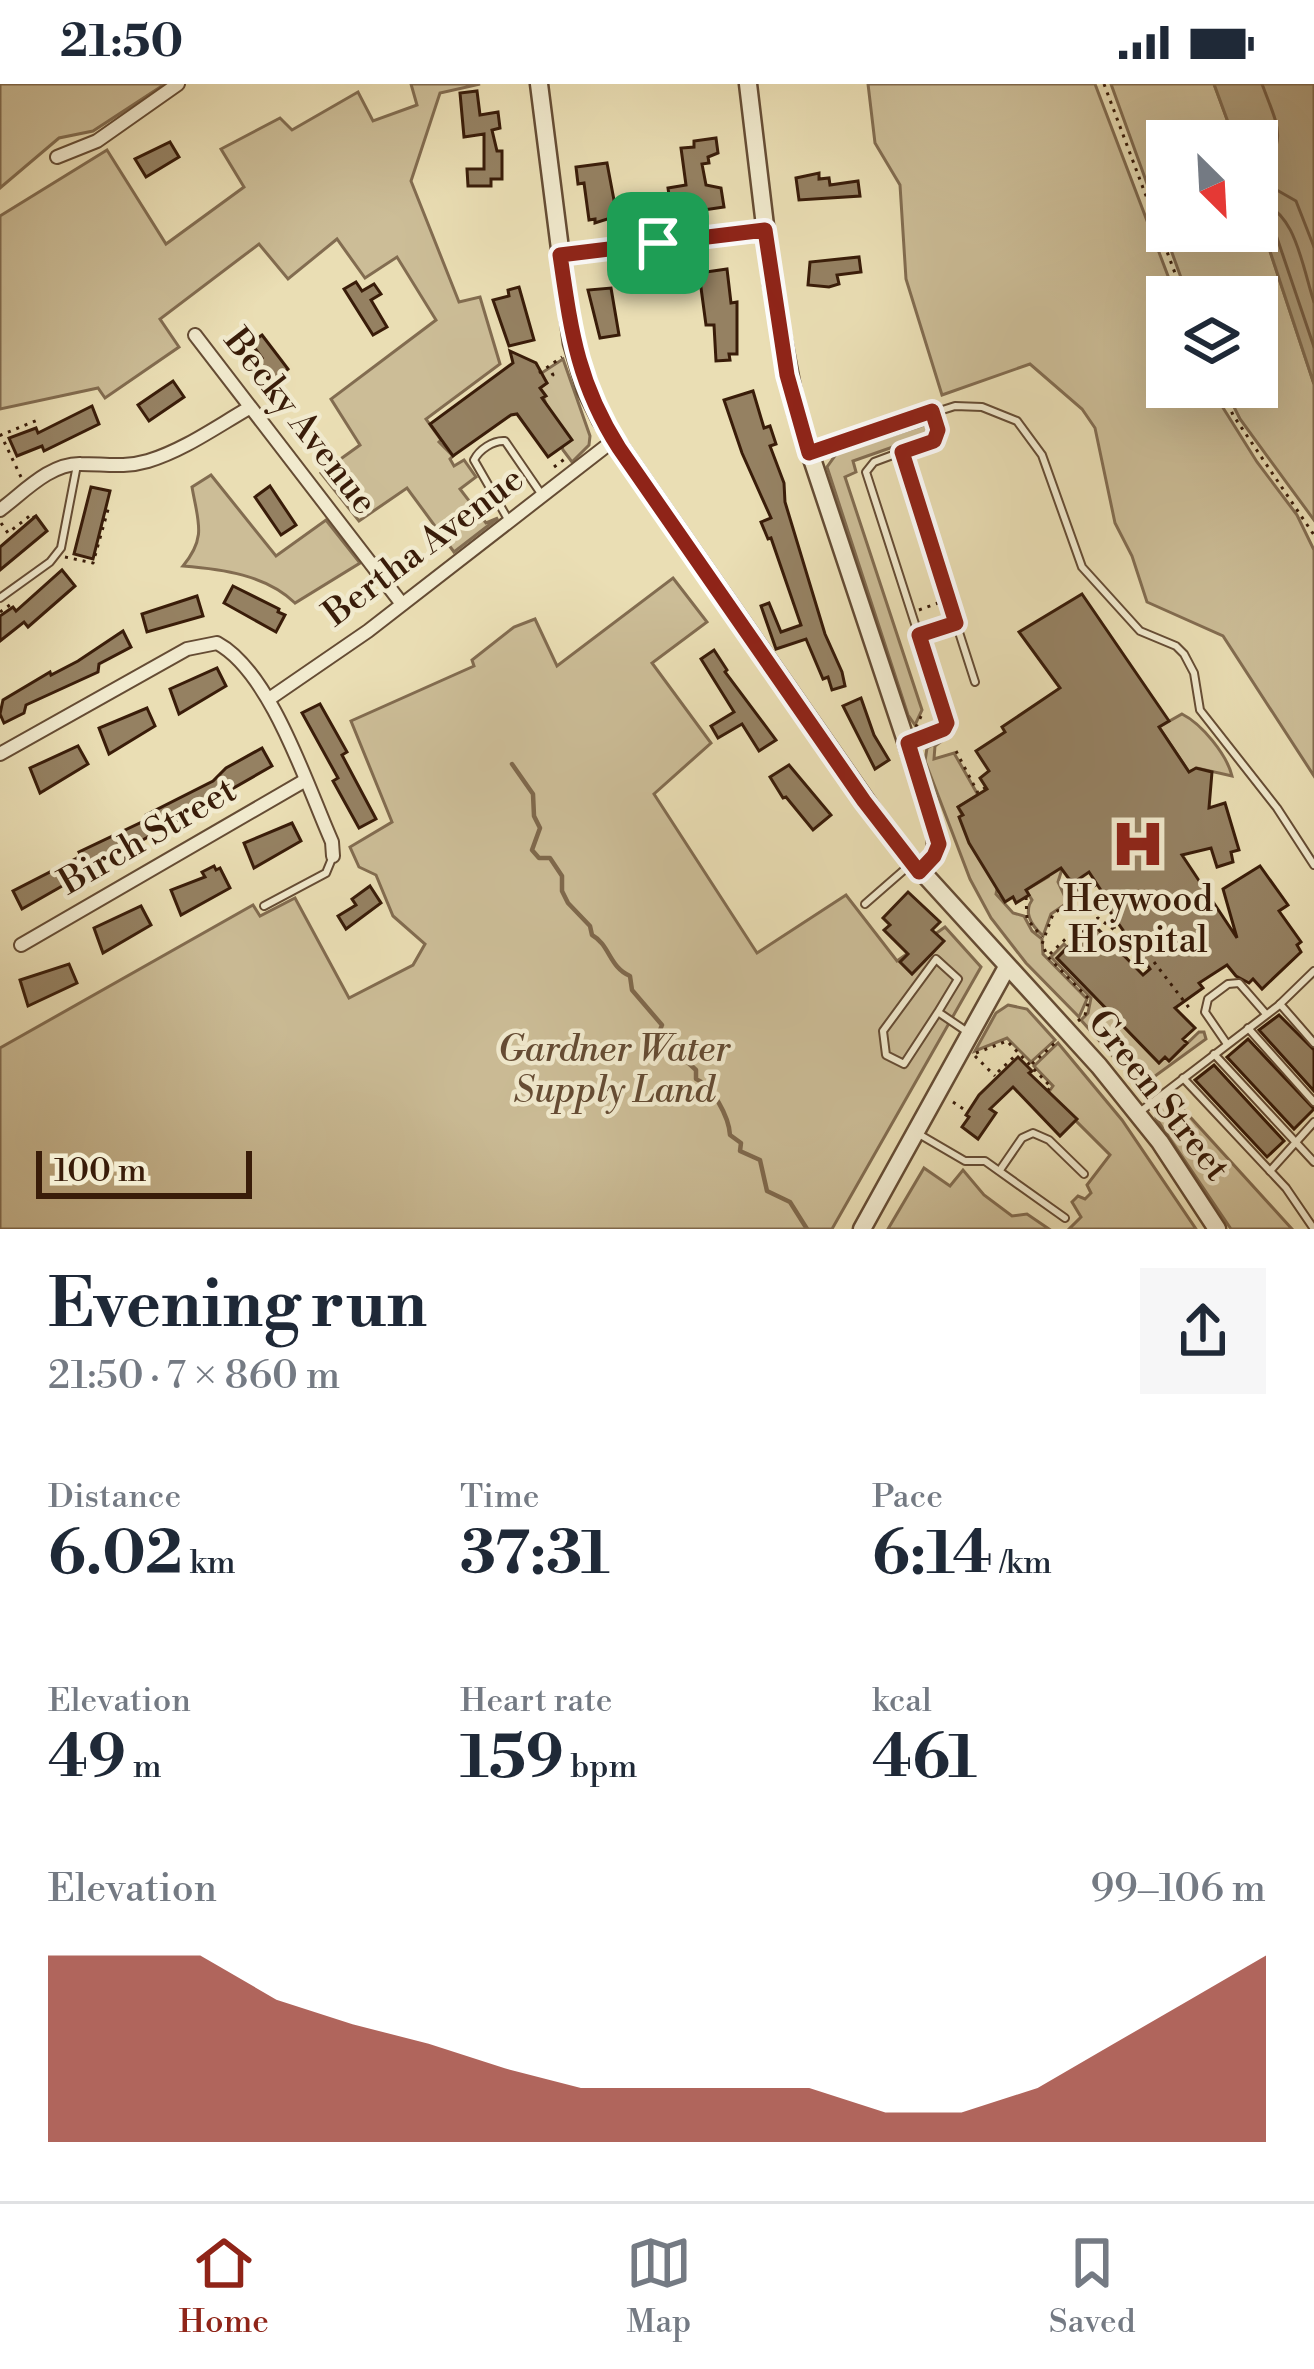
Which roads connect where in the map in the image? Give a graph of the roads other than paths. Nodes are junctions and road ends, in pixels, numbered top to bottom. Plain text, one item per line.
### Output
1 (178, 84) edge
2 (539, 84) edge
3 (748, 84) edge
4 (57, 158) dead end
5 (765, 230) junction
6 (560, 255) junction
7 (194, 335) dead end
8 (249, 408) junction
9 (932, 411) junction
10 (614, 440) junction
11 (902, 452) junction
12 (809, 453) junction
13 (78, 463) junction
14 (542, 496) junction
15 (0, 510) edge
16 (509, 521) junction
17 (0, 598) edge
18 (403, 604) junction
19 (956, 623) junction
20 (919, 635) junction
21 (975, 682) dead end
22 (269, 699) junction
23 (912, 735) junction
24 (0, 754) edge
25 (304, 781) junction
26 (333, 856) joint
27 (1314, 865) edge
28 (915, 867) junction
29 (865, 904) dead end
30 (264, 906) dead end
31 (21, 945) dead end
32 (1007, 967) junction
33 (1313, 977) edge
34 (1280, 1004) junction
35 (938, 1012) junction
36 (1267, 1015) junction
37 (1248, 1028) junction
38 (969, 1033) junction
39 (1314, 1042) edge
40 (1227, 1044) junction
41 (1214, 1054) junction
42 (1183, 1078) junction
43 (1314, 1102) edge
44 (1138, 1113) junction
45 (1314, 1122) edge
46 (914, 1132) junction
47 (1298, 1141) junction
48 (1314, 1162) edge
49 (1000, 1170) junction
50 (1270, 1171) junction
51 (1084, 1174) dead end
52 (1065, 1218) dead end
53 (862, 1229) edge
54 (1217, 1229) edge
55 (1314, 1229) edge

1 - 4 street
2 - 6 street, Green Street
3 - 5 street
5 - 6 street
5 - 12 street
6 - 10 street, Green Street
7 - 8 street, Becky Avenue
8 - 13 street
8 - 18 street, Becky Avenue
9 - 11 lane
9 - 12 lane
9 - 27 lane
10 - 14 street, Bertha Avenue
10 - 28 street, Green Street
11 - 19 lane
11 - 20 lane
12 - 23 street
13 - 15 street
13 - 17 lane
14 - 16 street, Bertha Avenue
14 - 16 lane
16 - 18 street, Bertha Avenue
18 - 22 street, Bertha Avenue
19 - 20 lane
19 - 21 lane
20 - 23 lane
22 - 24 street
22 - 25 street
23 - 28 street
25 - 26 street
25 - 31 street, Birch Street
26 - 30 lane
28 - 29 lane
28 - 32 street, Green Street
32 - 38 street
32 - 44 street, Green Street
33 - 34 lane
34 - 36 lane
34 - 39 lane
35 - 35 lane
35 - 38 lane
36 - 37 lane
36 - 40 lane
37 - 40 lane
37 - 43 lane
38 - 46 street
40 - 41 lane
41 - 42 lane
41 - 47 lane
42 - 44 lane
42 - 50 lane
44 - 54 street, Green Street
45 - 47 lane
46 - 49 lane
46 - 53 street
47 - 48 lane
47 - 50 lane
49 - 51 lane
49 - 52 lane
50 - 55 lane

